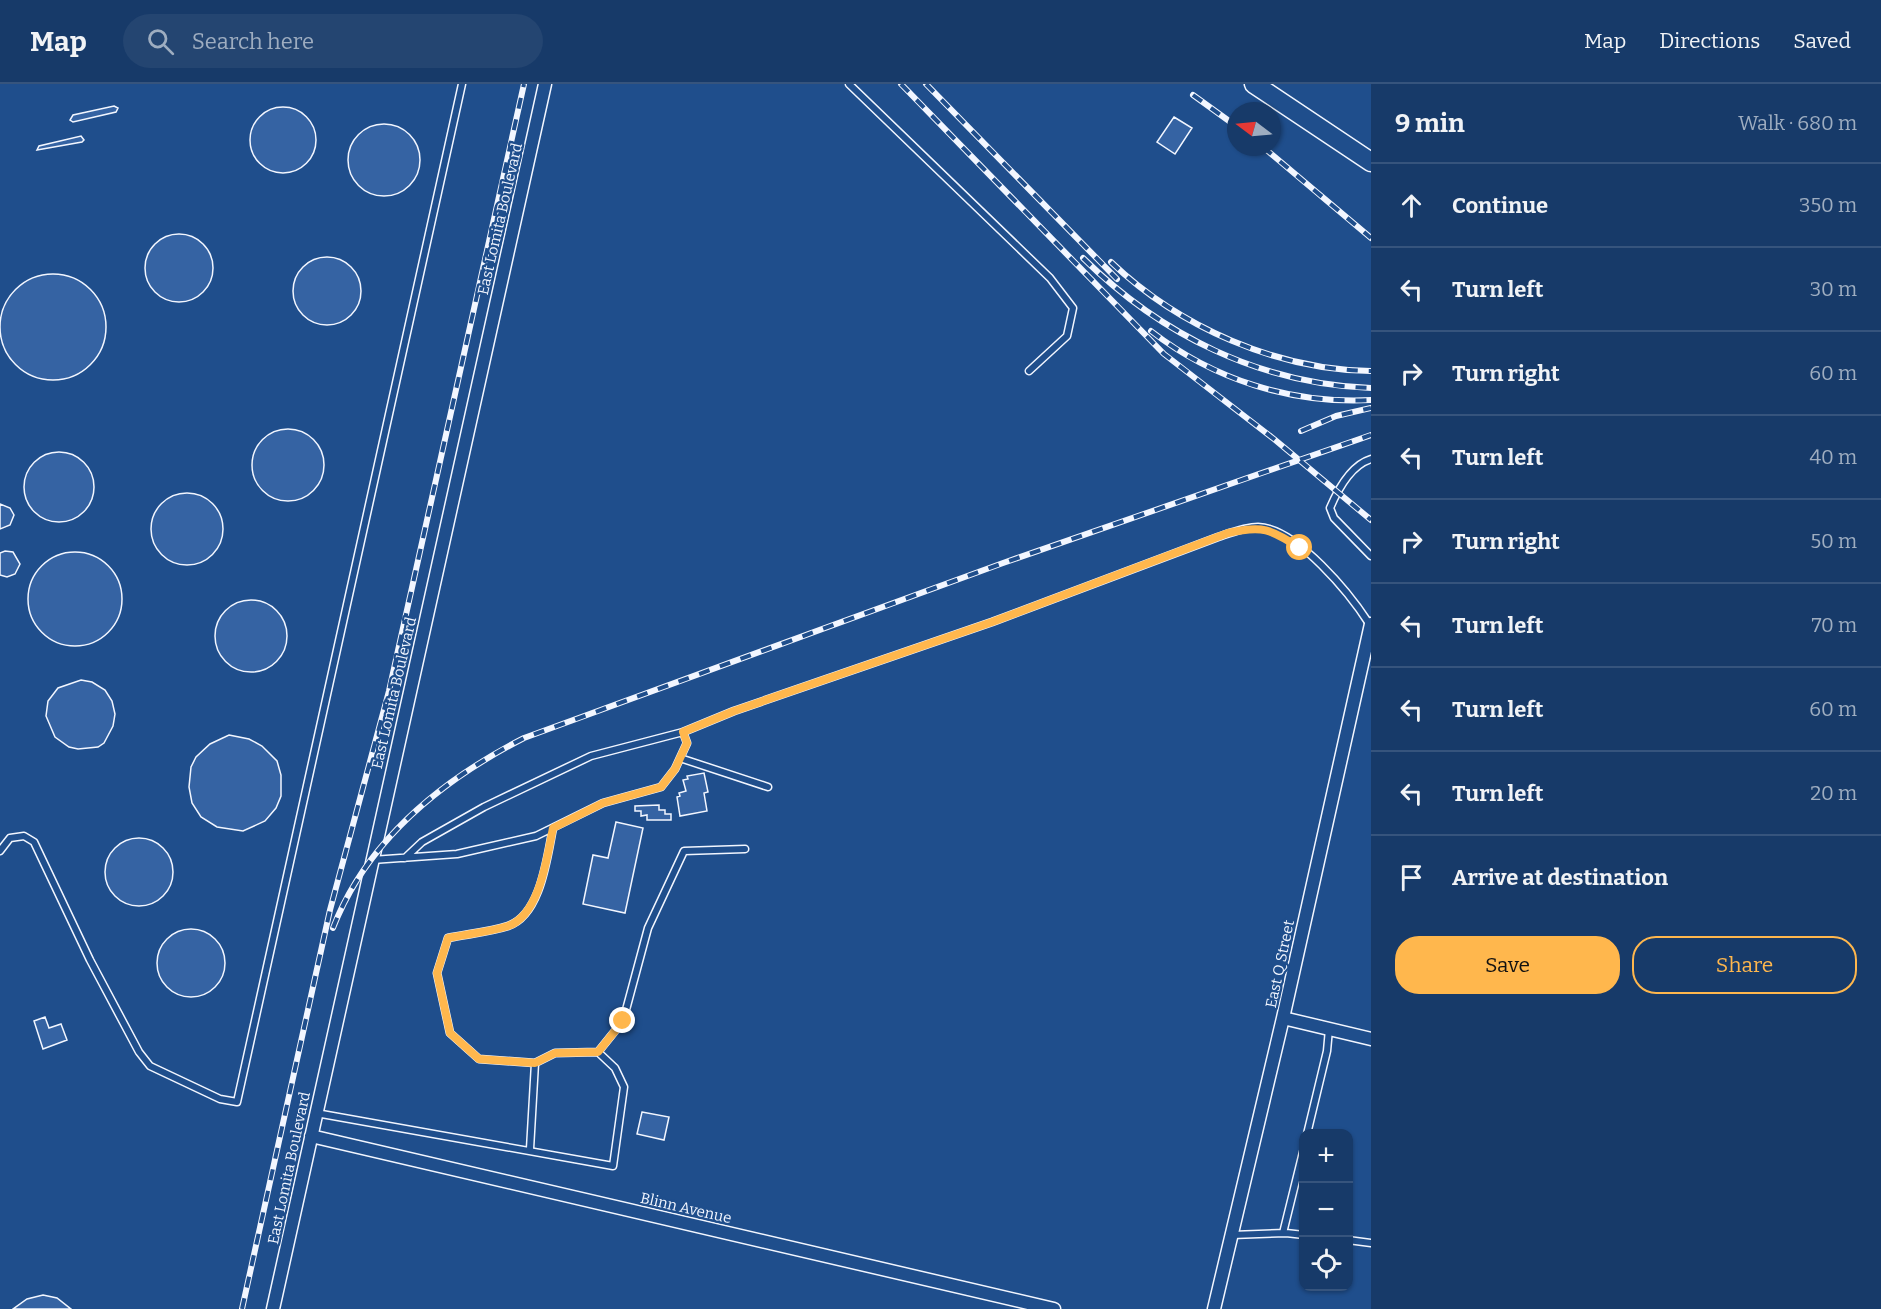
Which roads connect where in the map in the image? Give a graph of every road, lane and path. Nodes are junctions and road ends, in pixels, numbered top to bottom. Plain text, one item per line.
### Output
1 (462, 84) edge
2 (545, 84) edge
3 (849, 84) edge
4 (1254, 84) edge
5 (1371, 162) edge
6 (1029, 371) dead end
7 (1371, 459) edge
8 (1371, 556) edge
9 (1370, 625) edge
10 (683, 732) junction
11 (680, 758) junction
12 (768, 787) dead end
13 (553, 828) junction
14 (745, 849) dead end
15 (0, 850) edge
16 (405, 858) junction
17 (372, 860) junction
18 (1283, 1018) junction
19 (1329, 1029) junction
20 (1371, 1039) edge
21 (598, 1052) junction
22 (535, 1063) junction
23 (316, 1113) junction
24 (1308, 1129) edge
25 (311, 1136) junction
26 (530, 1149) junction
27 (1299, 1168) edge
28 (1283, 1233) junction
29 (1231, 1235) junction
30 (1299, 1235) edge
31 (1353, 1241) edge
32 (1371, 1243) edge
33 (273, 1309) edge
34 (1054, 1309) edge
35 (1214, 1309) edge

1 - 15 lane
2 - 17 street, East Lomita Boulevard
3 - 6 lane
4 - 5 main road
7 - 8 lane
9 - 10 lane
9 - 18 street, East Q Street
10 - 11 lane
10 - 16 lane
11 - 12 lane
11 - 13 lane
13 - 16 lane
13 - 22 lane
14 - 21 lane
16 - 17 lane
17 - 23 street, East Lomita Boulevard
18 - 19 street
18 - 29 street, East Q Street
19 - 20 street
19 - 24 lane
21 - 22 lane
21 - 26 lane
22 - 26 lane
23 - 25 street, East Lomita Boulevard
23 - 26 lane
25 - 33 street, East Lomita Boulevard
25 - 34 street, Blinn Avenue
27 - 28 lane
28 - 29 lane
28 - 30 lane
29 - 35 street, East Q Street
31 - 32 lane

